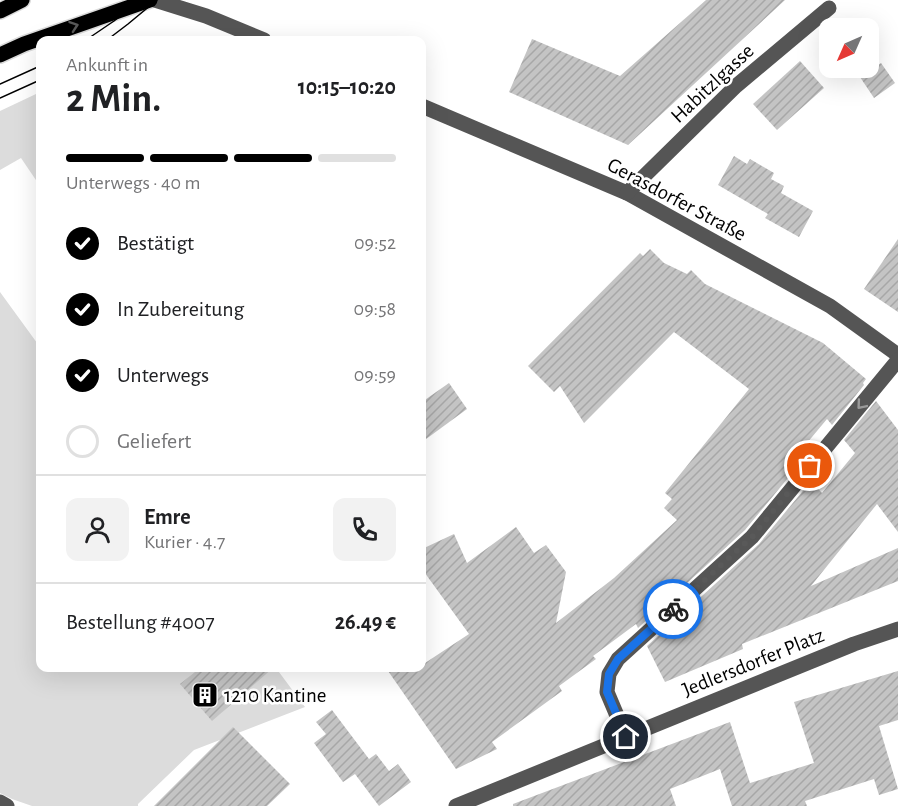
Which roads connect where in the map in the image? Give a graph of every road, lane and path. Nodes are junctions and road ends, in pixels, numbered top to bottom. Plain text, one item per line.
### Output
1 (22, 0) edge
2 (150, 0) edge
3 (155, 0) edge
4 (829, 8) dead end
5 (0, 11) edge
6 (47, 36) edge
7 (254, 36) edge
8 (36, 40) edge
9 (0, 54) edge
10 (426, 108) edge
11 (627, 193) junction
12 (898, 355) edge
13 (898, 360) edge
14 (898, 629) edge
15 (626, 737) junction
16 (0, 802) edge
17 (7, 806) edge
18 (456, 806) edge

1 - 5 main road
6 -> 2 main road
3 - 7 street
4 - 11 street, Habitzlgasse
9 -> 8 main road
10 - 11 street, Gerasdorfer Straße
11 - 12 street, Gerasdorfer Straße
13 -> 15 street
14 - 15 street, Jedlersdorfer Platz
15 - 18 street, Jedlersdorfer Platz
16 - 17 street

